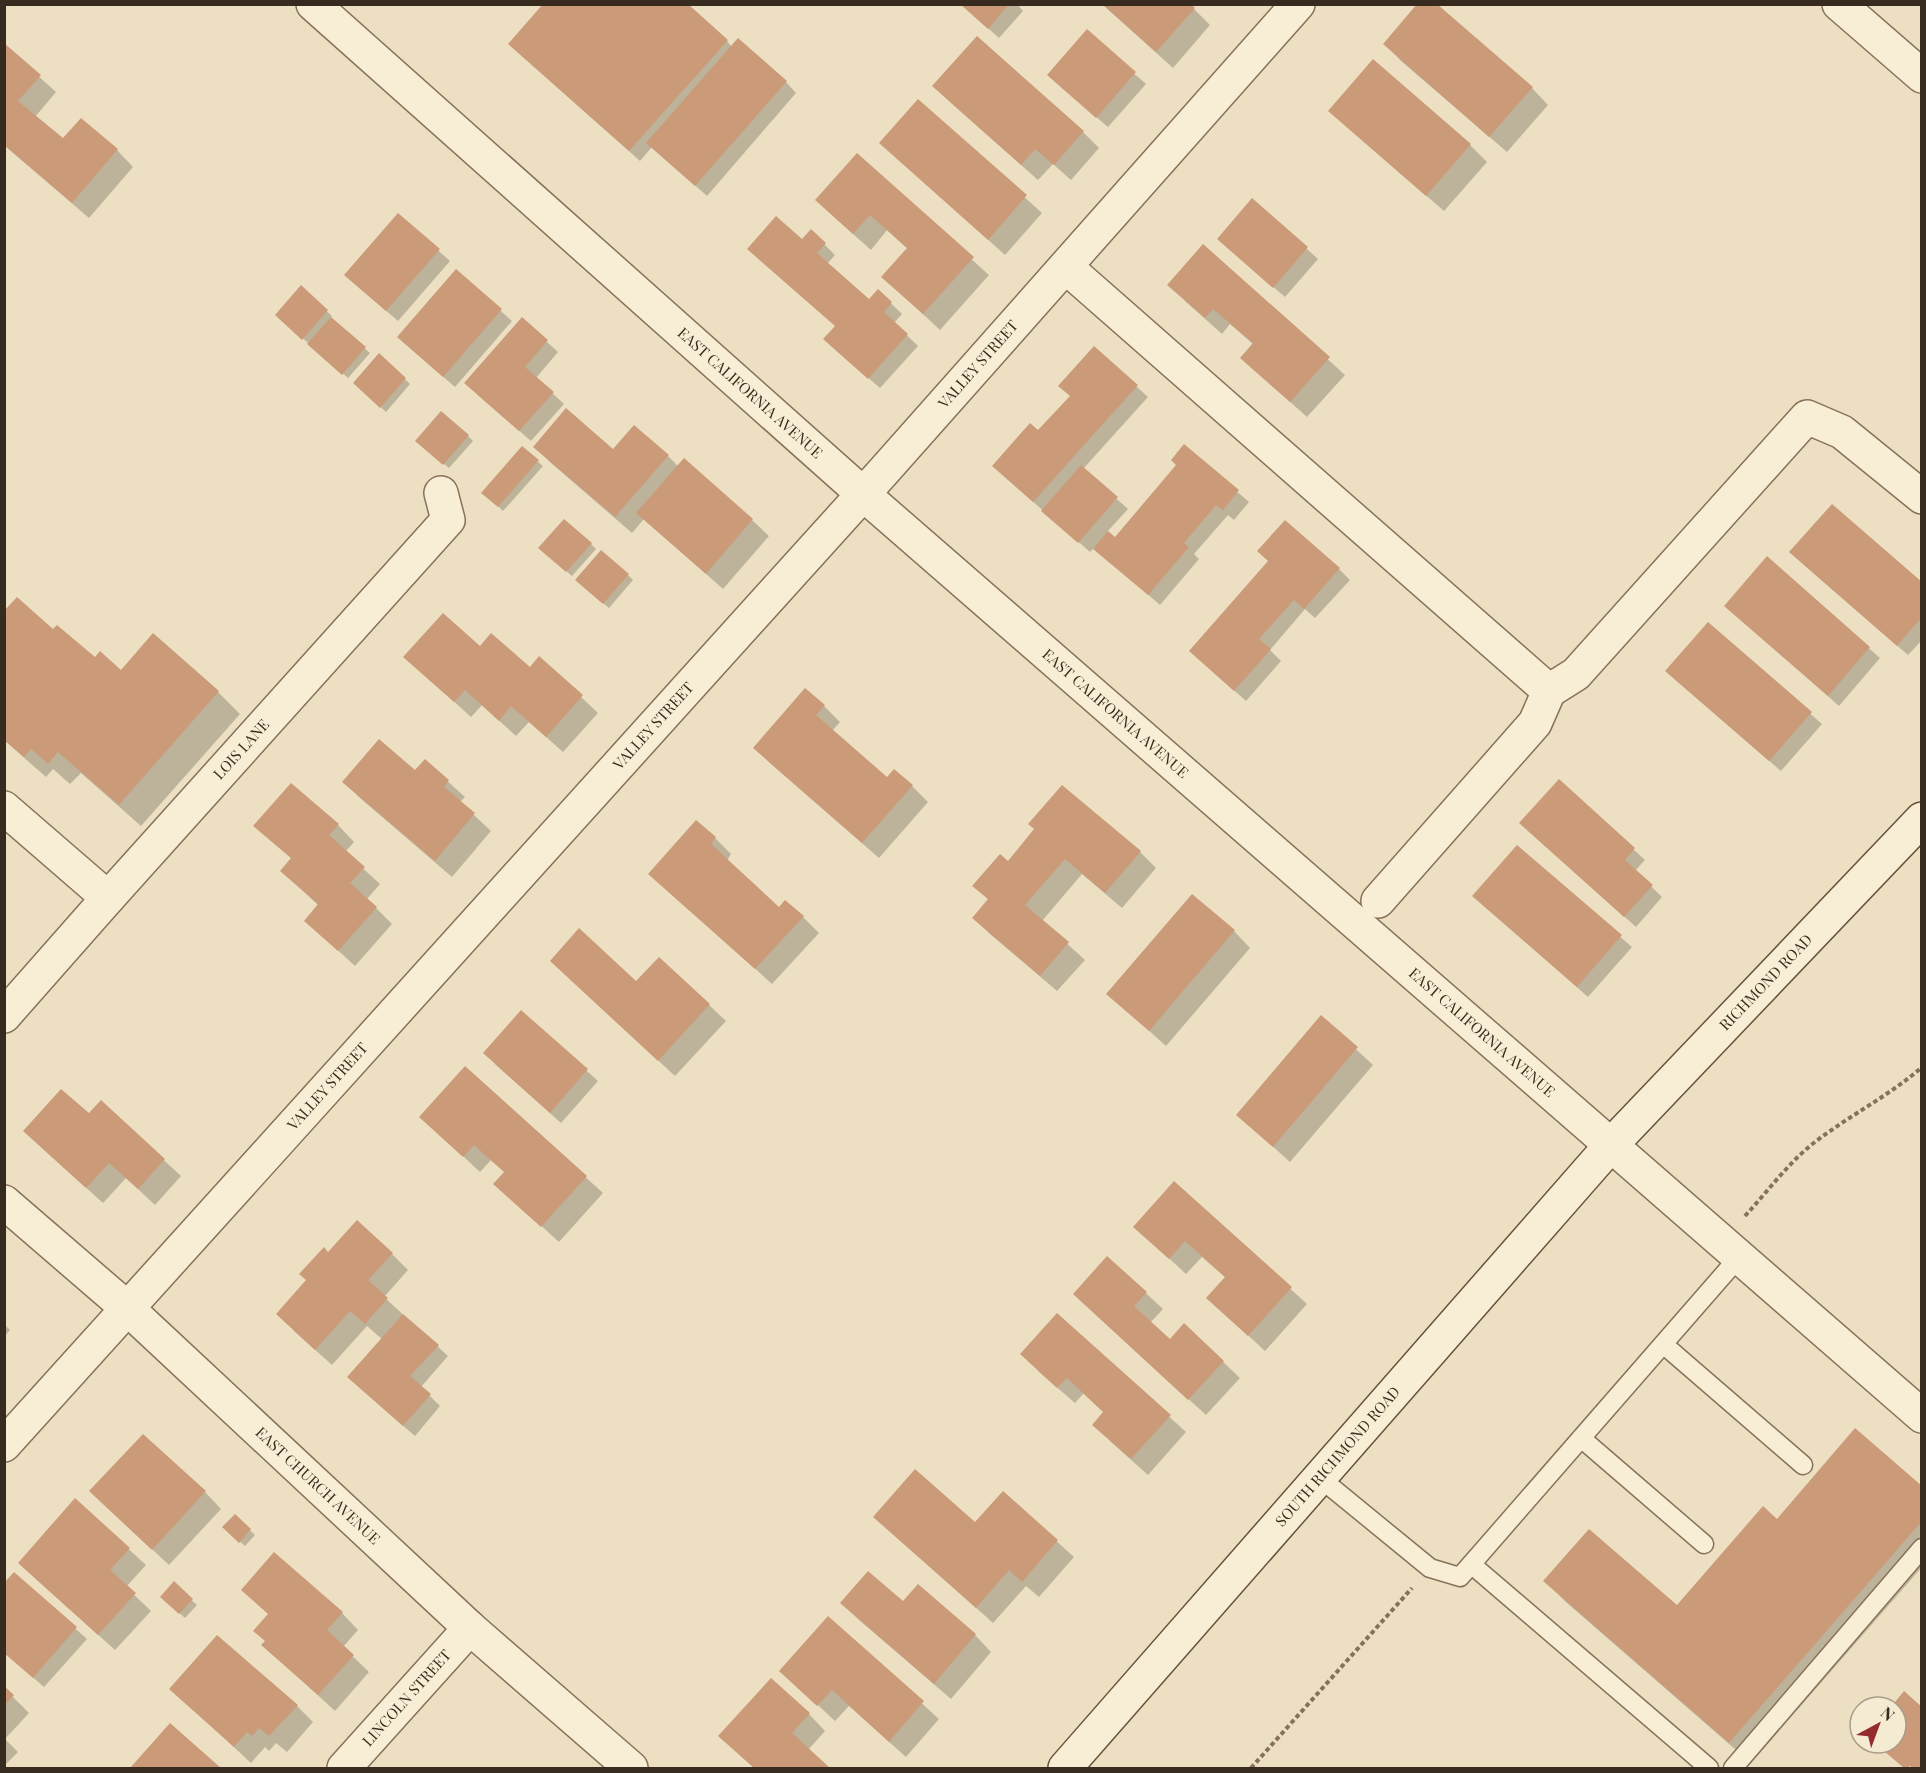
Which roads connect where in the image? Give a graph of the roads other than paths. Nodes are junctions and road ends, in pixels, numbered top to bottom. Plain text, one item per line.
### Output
1 (313, 4) edge
2 (1298, 4) edge
3 (1839, 4) edge
4 (1922, 76) edge
5 (1066, 267) junction
6 (441, 494) dead end
7 (863, 494) junction
8 (1922, 497) edge
9 (1549, 691) junction
10 (4, 808) edge
11 (1922, 819) edge
12 (108, 898) junction
13 (1378, 901) dead end
14 (4, 1016) edge
15 (1611, 1145) junction
16 (4, 1202) edge
17 (1739, 1257) junction
18 (127, 1308) junction
19 (1664, 1344) junction
20 (1922, 1416) edge
21 (1581, 1438) junction
22 (4, 1445) edge
23 (1803, 1465) dead end
24 (1320, 1478) junction
25 (1704, 1544) dead end
26 (1922, 1548) edge
27 (1471, 1564) junction
28 (470, 1628) junction
29 (344, 1768) edge
30 (631, 1768) edge
31 (1065, 1768) edge
32 (1709, 1768) edge
33 (1733, 1768) edge

1 - 7 street, EAST CALIFORNIA AVENUE
2 - 5 street, VALLEY STREET
3 - 4 street
5 - 7 street, VALLEY STREET
5 - 9 street
6 - 12 street, LOIS LANE
7 - 15 street, EAST CALIFORNIA AVENUE
7 - 18 street, VALLEY STREET
8 - 9 street
9 - 13 street
10 - 12 street
11 - 15 street, RICHMOND ROAD
12 - 14 street
15 - 17 street, EAST CALIFORNIA AVENUE
15 - 24 street, SOUTH RICHMOND ROAD
16 - 18 street, EAST CHURCH AVENUE
17 - 19 lane
17 - 20 street, EAST CALIFORNIA AVENUE
18 - 22 street, VALLEY STREET
18 - 28 street, EAST CHURCH AVENUE
19 - 21 lane
19 - 23 lane
21 - 25 lane
21 - 27 lane
24 - 27 lane
24 - 31 street, SOUTH RICHMOND ROAD
26 - 33 lane
27 - 32 lane
28 - 29 street, LINCOLN STREET
28 - 30 street, EAST CHURCH AVENUE

